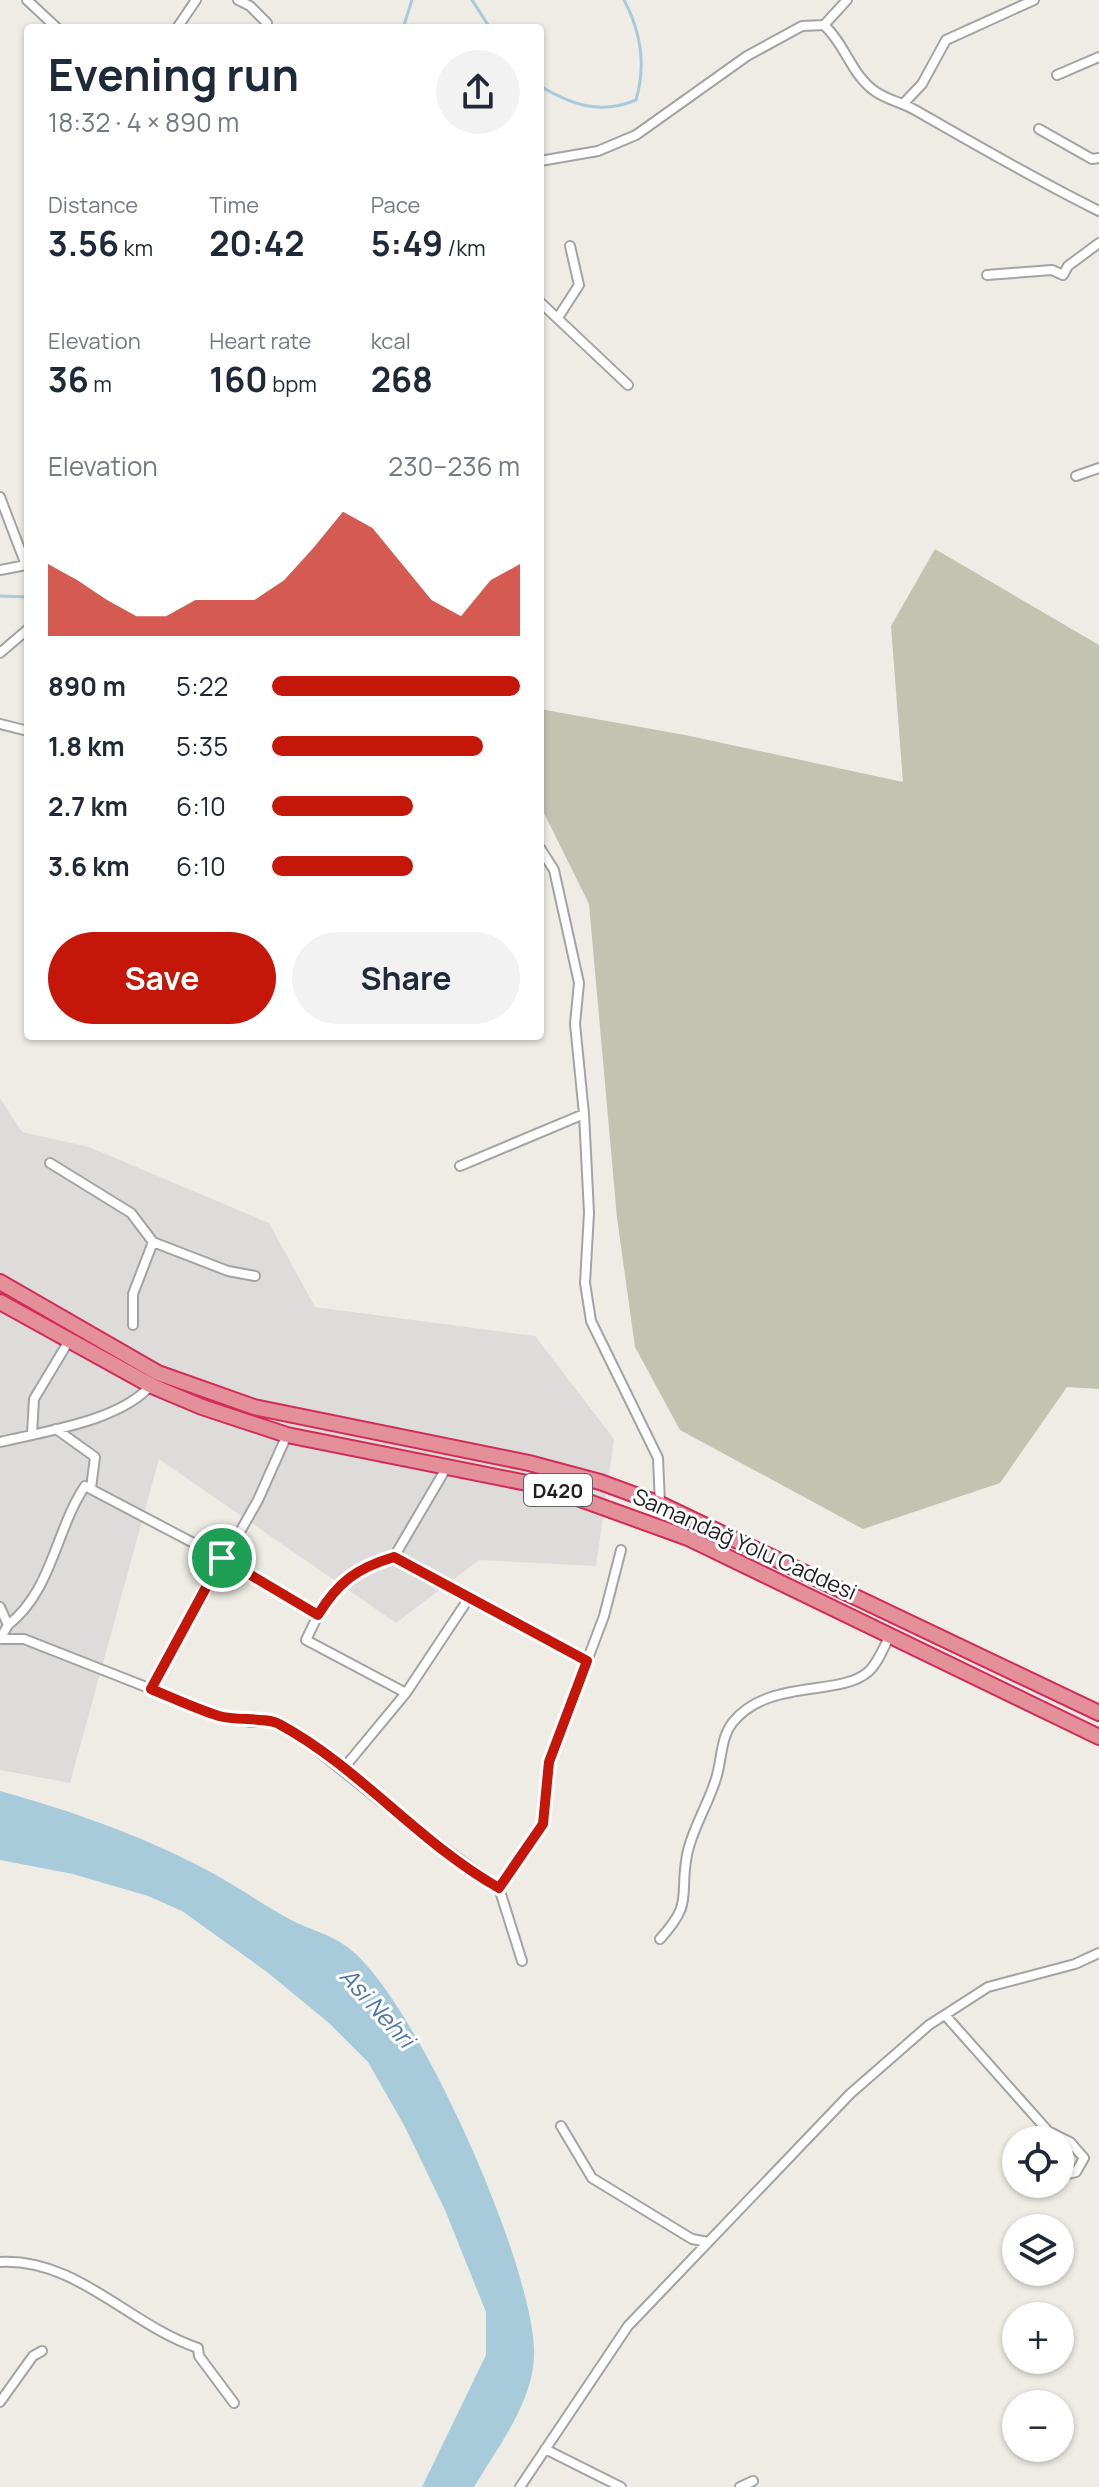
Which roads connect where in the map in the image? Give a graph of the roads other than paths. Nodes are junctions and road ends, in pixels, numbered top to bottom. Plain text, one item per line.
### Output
1 (27, 0) edge
2 (196, 0) edge
3 (238, 0) edge
4 (847, 0) edge
5 (1034, 0) edge
6 (267, 23) dead end
7 (53, 24) edge
8 (180, 24) edge
9 (824, 25) junction
10 (1099, 57) edge
11 (1057, 75) dead end
12 (903, 104) junction
13 (1039, 129) dead end
14 (1099, 158) edge
15 (544, 160) edge
16 (1099, 211) edge
17 (1099, 243) edge
18 (570, 246) dead end
19 (987, 275) dead end
20 (544, 305) edge
21 (559, 316) junction
22 (628, 385) dead end
23 (1099, 468) edge
24 (1076, 476) dead end
25 (0, 497) edge
26 (24, 560) edge
27 (24, 565) edge
28 (0, 570) edge
29 (24, 632) edge
30 (0, 653) edge
31 (0, 724) edge
32 (24, 730) edge
33 (544, 854) edge
34 (584, 1114) junction
35 (50, 1163) dead end
36 (460, 1166) dead end
37 (153, 1242) junction
38 (255, 1276) dead end
39 (0, 1282) edge
40 (0, 1302) edge
41 (133, 1325) dead end
42 (70, 1339) junction
43 (155, 1379) junction
44 (56, 1429) junction
45 (32, 1434) junction
46 (287, 1435) junction
47 (0, 1442) edge
48 (448, 1465) junction
49 (91, 1488) junction
50 (660, 1504) junction
51 (621, 1550) dead end
52 (394, 1557) junction
53 (222, 1558) junction
54 (469, 1598) junction
55 (0, 1607) edge
56 (318, 1615) junction
57 (8, 1625) junction
58 (891, 1635) junction
59 (1, 1639) edge
60 (587, 1661) junction
61 (151, 1689) junction
62 (406, 1693) junction
63 (1099, 1713) edge
64 (1099, 1737) edge
65 (343, 1769) junction
66 (499, 1888) junction
67 (660, 1939) dead end
68 (1099, 1953) edge
69 (522, 1961) dead end
70 (945, 2015) junction
71 (561, 2126) dead end
72 (1044, 2126) edge
73 (1074, 2147) edge
74 (1074, 2172) edge
75 (708, 2242) junction
76 (0, 2262) edge
77 (42, 2351) dead end
78 (0, 2402) edge
79 (234, 2403) dead end
80 (545, 2449) junction
81 (753, 2481) dead end
82 (520, 2487) edge
83 (621, 2487) edge
84 (740, 2487) edge

1 - 7 street
2 - 8 street
3 - 6 street
4 - 9 street
5 - 12 street
9 - 12 street
9 - 15 street
10 - 11 street
12 - 16 street
13 - 14 street
17 - 19 street
18 - 21 street
20 - 21 street
21 - 22 street
23 - 24 street
25 - 26 street
27 - 28 street
29 - 30 street
31 - 32 street
33 - 34 street
34 - 36 street
34 - 50 street
35 - 37 street
37 - 38 street
37 - 41 street
39 - 43 highway, Samandağ Yolu Caddesi / D420
40 - 42 highway, Samandağ Yolu Caddesi / D420
42 - 43 highway, Samandağ Yolu Caddesi / D420
42 - 45 street
43 - 44 street
43 - 46 highway, Samandağ Yolu Caddesi / D420
43 - 50 highway, Samandağ Yolu Caddesi / D420
44 - 45 street
44 - 49 street
45 - 47 street
46 - 48 highway, Samandağ Yolu Caddesi / D420
46 - 53 street
48 - 52 street
48 - 58 highway, Samandağ Yolu Caddesi / D420
49 - 53 street
49 - 57 street
50 - 63 highway, Samandağ Yolu Caddesi / D420
51 - 60 street
52 - 54 street
52 - 56 street
53 - 56 street
53 - 61 street
54 - 60 street
54 - 62 street
55 - 57 street
56 - 62 street
57 - 59 street
58 - 64 highway, Samandağ Yolu Caddesi / D420
58 - 67 street
59 - 61 street
60 - 66 street
61 - 65 street
62 - 65 street
65 - 66 street
66 - 69 street
68 - 70 street
70 - 72 street
70 - 75 street
71 - 75 street
73 - 74 street
75 - 80 street
76 - 79 street
77 - 78 street
80 - 82 street
80 - 83 street
81 - 84 street

